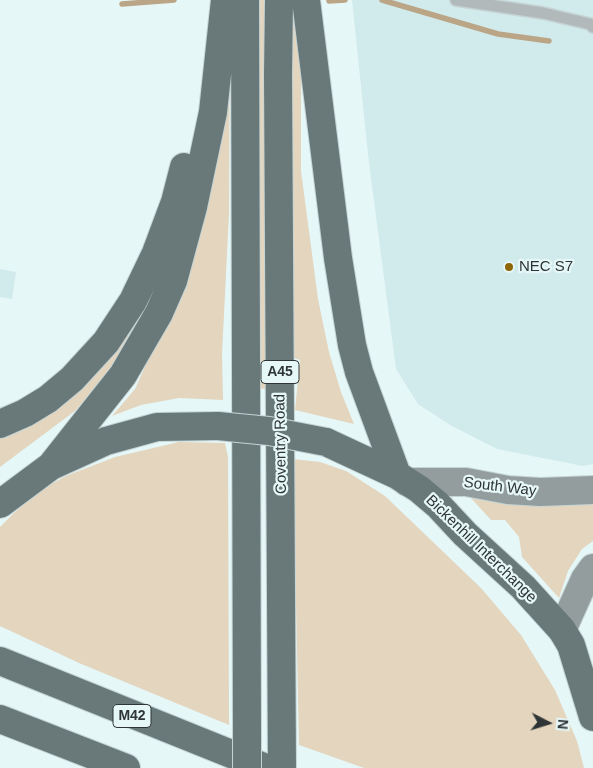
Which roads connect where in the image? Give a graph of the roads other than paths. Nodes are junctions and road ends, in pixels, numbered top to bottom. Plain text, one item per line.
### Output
1 (210, 0) edge
2 (225, 0) edge
3 (245, 0) edge
4 (279, 0) edge
5 (306, 0) edge
6 (456, 0) edge
7 (470, 2) edge
8 (593, 26) edge
9 (0, 424) edge
10 (51, 466) junction
11 (402, 478) junction
12 (593, 490) edge
13 (5, 496) edge
14 (593, 568) edge
15 (567, 637) junction
16 (0, 661) edge
17 (593, 665) edge
18 (593, 717) edge
19 (0, 719) edge
20 (282, 756) edge
21 (126, 768) edge
22 (247, 768) edge
23 (266, 768) edge

1 - 9 highway
2 - 10 highway
3 - 22 highway, A45, bridge
4 - 20 highway, Coventry Road / A45
5 - 11 highway
6 - 7 lane
7 - 8 lane
10 - 11 highway, Bickenhill Interchange, bridge
10 - 13 highway, Bickenhill Interchange
11 - 12 street, South Way
11 - 15 highway, Bickenhill Interchange
14 - 15 street
15 - 17 highway
15 - 18 highway, Bickenhill Interchange
16 - 23 highway, M42
19 - 21 highway

